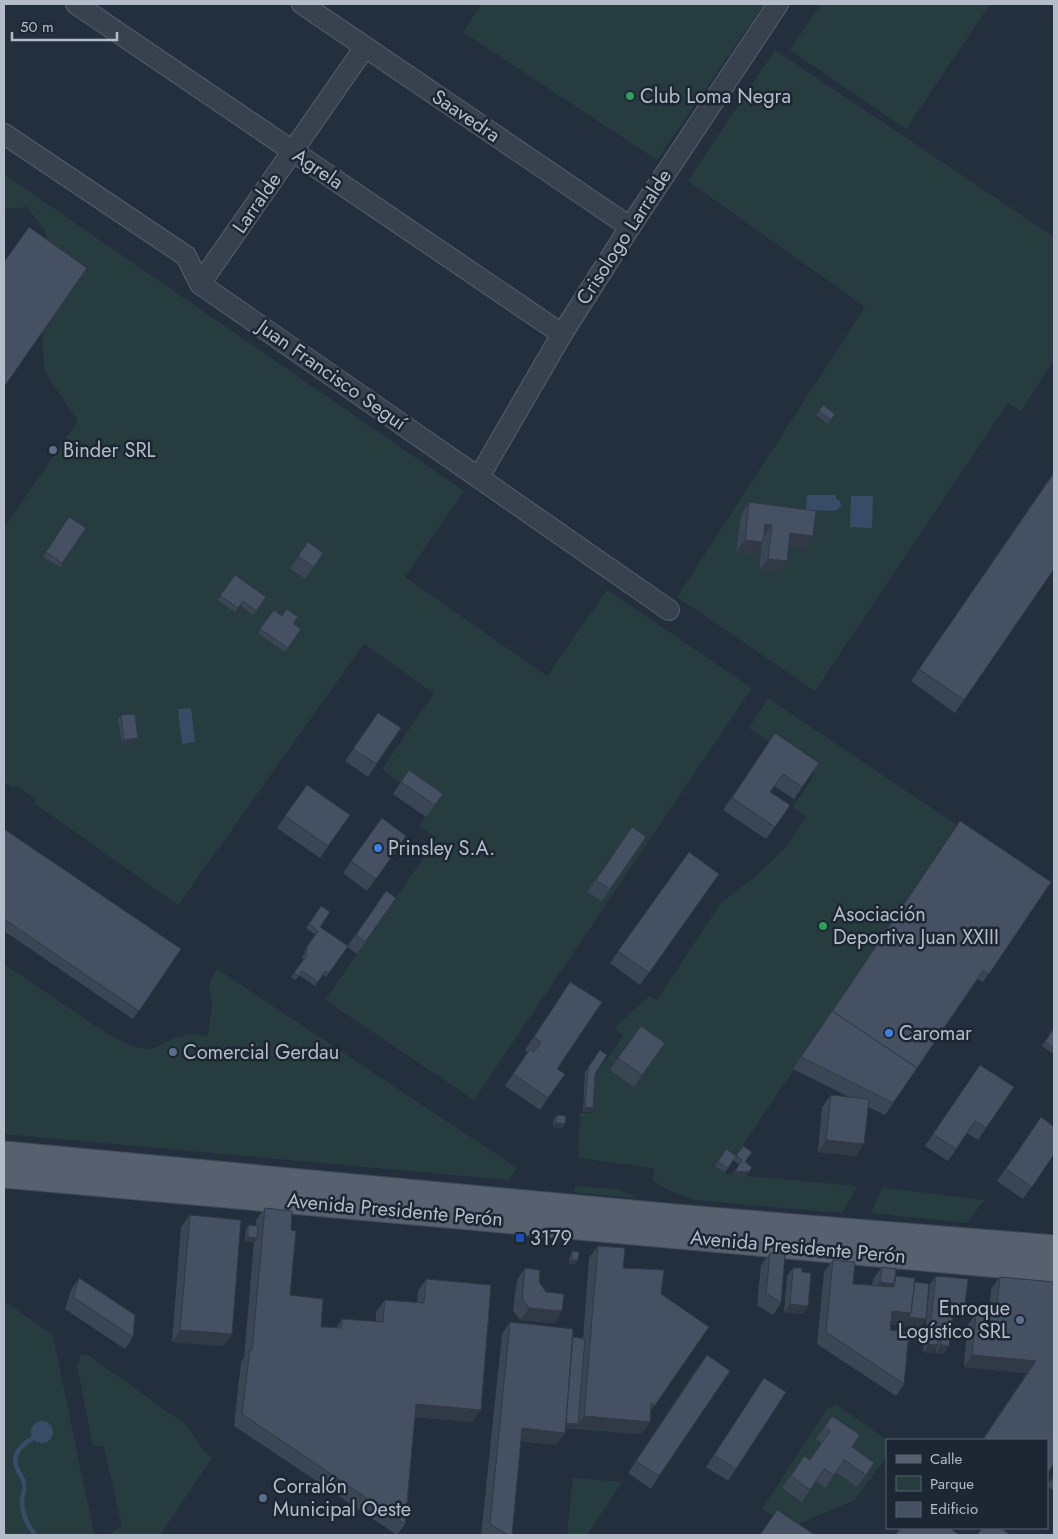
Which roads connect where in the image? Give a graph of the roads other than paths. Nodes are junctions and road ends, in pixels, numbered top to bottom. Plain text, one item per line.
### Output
1 (76, 4) edge
2 (302, 4) edge
3 (778, 4) edge
4 (365, 47) junction
5 (4, 134) edge
6 (292, 152) junction
7 (630, 226) junction
8 (200, 284) junction
9 (562, 334) junction
10 (479, 477) junction
11 (669, 610) dead end
12 (4, 1154) edge
13 (4, 1175) edge
14 (1054, 1248) edge
15 (1054, 1270) edge

1 - 6 street, Agrela
2 - 4 street, Saavedra
3 - 7 street, Crisologo Larralde
4 - 6 street, Larralde
4 - 7 street, Saavedra
5 - 8 street, Juan Francisco Seguí
6 - 8 street, Larralde
6 - 9 street, Agrela
7 - 9 street, Crisologo Larralde
8 - 10 street, Juan Francisco Seguí
9 - 10 street, Crisologo Larralde
10 - 11 street, Juan Francisco Seguí
12 - 14 main road, Avenida Presidente Perón
13 - 15 main road, Avenida Presidente Perón

